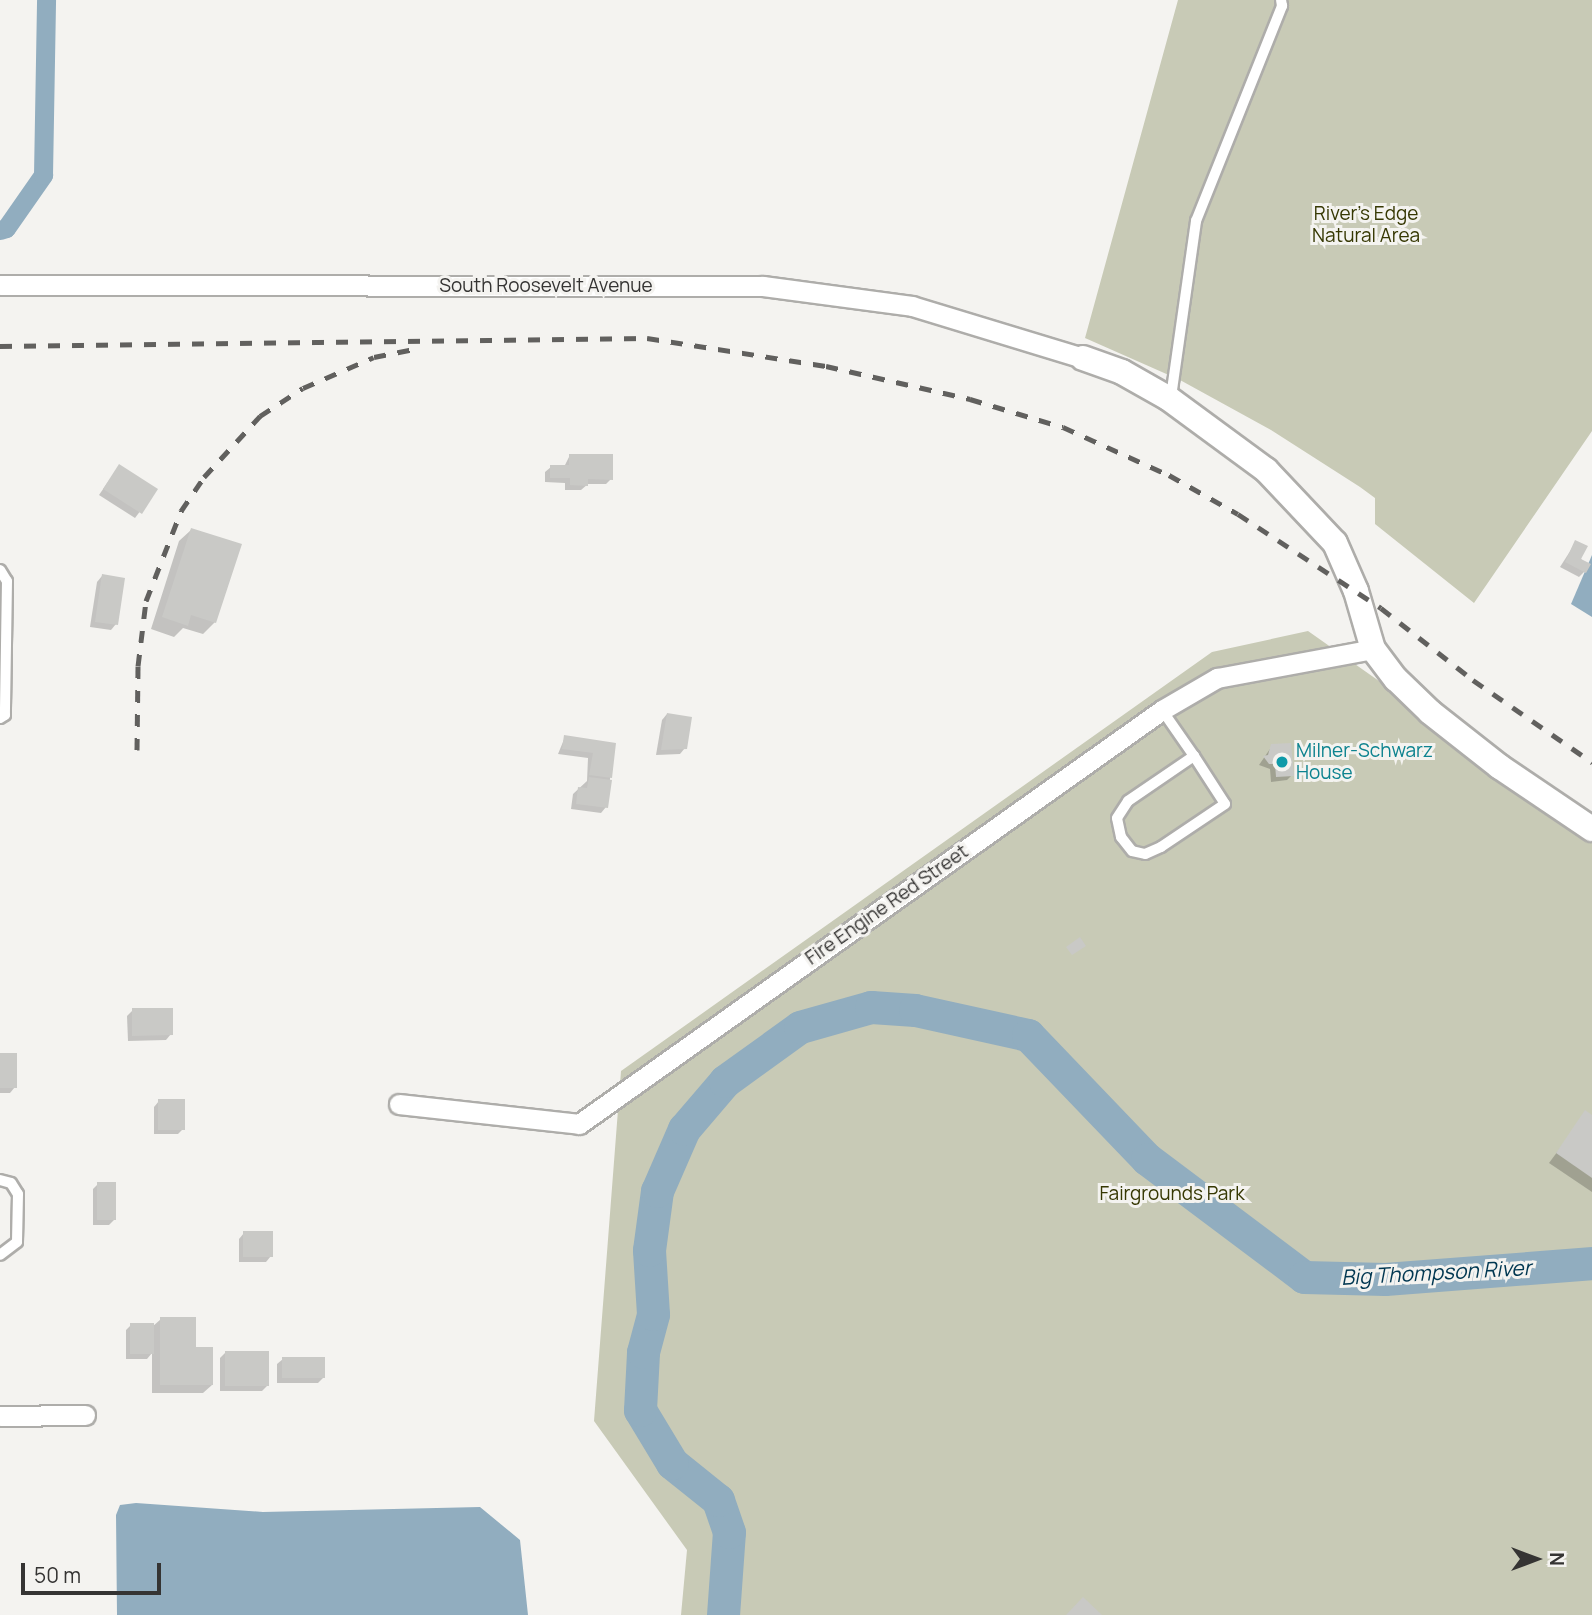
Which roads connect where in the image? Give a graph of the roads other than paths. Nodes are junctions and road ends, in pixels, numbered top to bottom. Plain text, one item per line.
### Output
1 (1281, 0) edge
2 (0, 285) edge
3 (1083, 358) joint
4 (1171, 400) junction
5 (0, 570) edge
6 (1373, 649) junction
7 (1162, 710) junction
8 (0, 718) edge
9 (1194, 756) junction
10 (1592, 829) edge
11 (399, 1104) dead end
12 (0, 1180) edge
13 (0, 1255) edge
14 (85, 1415) dead end
15 (0, 1416) edge

1 - 4 lane
2 - 3 street, South Roosevelt Avenue
3 - 4 street
4 - 6 street
5 - 8 lane
6 - 7 street, Fire Engine Red Street
6 - 10 street
7 - 9 lane
7 - 11 street, Fire Engine Red Street
9 - 9 lane
12 - 13 lane
14 - 15 street

